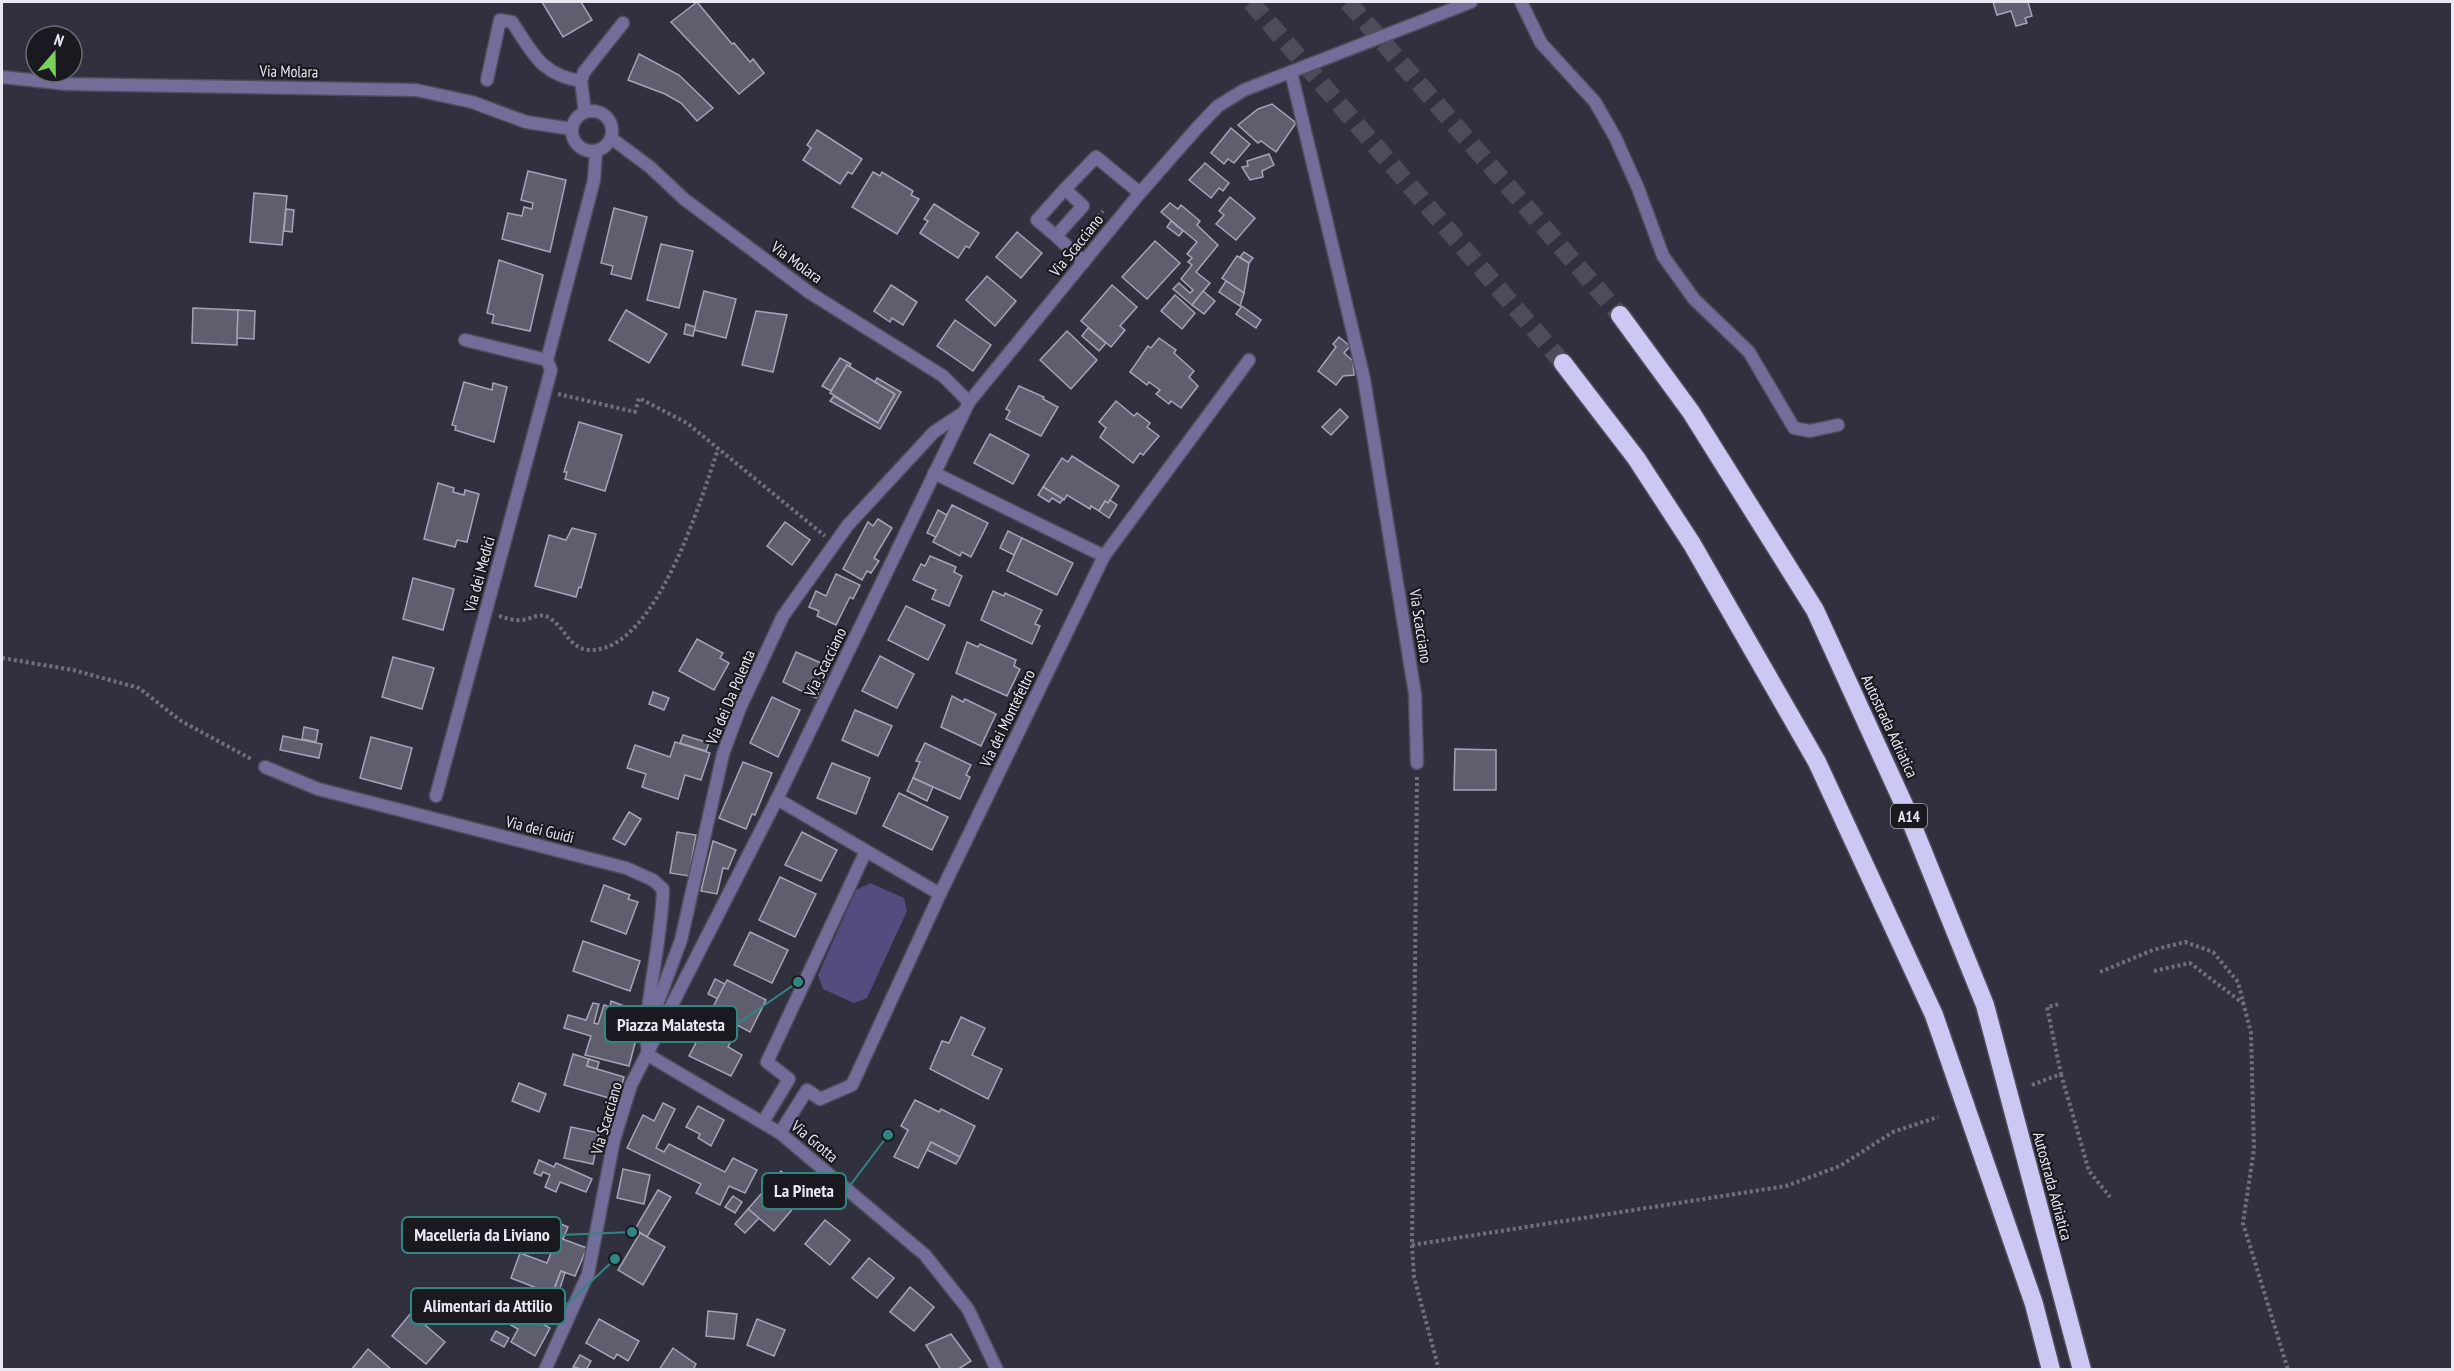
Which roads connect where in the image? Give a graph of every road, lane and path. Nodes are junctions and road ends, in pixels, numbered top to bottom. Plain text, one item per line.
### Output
1 (1471, 2) edge
2 (1521, 2) edge
3 (623, 23) dead end
4 (1291, 72) junction
5 (2, 77) edge
6 (487, 80) dead end
7 (581, 81) junction
8 (585, 112) junction
9 (572, 129) junction
10 (611, 138) junction
11 (596, 151) junction
12 (1065, 189) junction
13 (1140, 193) junction
14 (1056, 236) junction
15 (1084, 261) junction
16 (1620, 315) tunnel mouth
17 (465, 340) dead end
18 (547, 360) junction
19 (1249, 360) dead end
20 (1563, 363) tunnel mouth
21 (545, 391) junction
22 (966, 408) junction
23 (1838, 425) dead end
24 (718, 449) junction
25 (934, 473) junction
26 (835, 544) junction
27 (1104, 556) junction
28 (485, 613) junction
29 (2, 658) edge
30 (1417, 763) joint
31 (265, 766) joint
32 (436, 796) dead end
33 (777, 799) junction
34 (866, 851) junction
35 (940, 894) junction
36 (2154, 970) dead end
37 (2100, 972) dead end
38 (2060, 1004) dead end
39 (2244, 1005) junction
40 (646, 1034) junction
41 (648, 1055) junction
42 (2061, 1074) junction
43 (2032, 1085) dead end
44 (1938, 1117) dead end
45 (764, 1122) junction
46 (780, 1133) junction
47 (2110, 1197) dead end
48 (1412, 1245) junction
49 (545, 1370) edge
50 (997, 1370) edge
51 (1440, 1370) edge
52 (2051, 1370) edge
53 (2082, 1370) edge
54 (2288, 1370) edge

1 - 4 street, Via Scacciano
2 - 23 street
3 - 7 street
4 - 13 street, Via Scacciano
4 - 30 street, Via Scacciano
5 - 9 street, Via Molara
6 - 7 street
7 - 8 street
8 - 9 street
8 - 10 street, Via Molara
9 - 11 street
10 - 11 street
10 - 22 street, Via Molara
11 - 18 street, Via dei Medici
12 - 13 street
12 - 14 street
12 - 14 street
13 - 15 street, Via Scacciano
14 - 15 street
15 - 22 street, Via Scacciano
16 - 53 highway, Autostrada Adriatica / A14
17 - 18 street
18 - 21 street, Via dei Medici
19 - 27 street, Via dei Montefeltro
20 - 52 highway
21 - 24 path
21 - 28 street, Via dei Medici
22 - 25 street, Via Scacciano
22 - 26 street, Via dei Da Polenta
24 - 26 path
24 - 28 path
25 - 27 street
25 - 33 street, Via Scacciano
26 - 40 street, Via dei Da Polenta
27 - 35 street, Via dei Montefeltro
28 - 32 street, Via dei Medici
29 - 31 path
30 - 48 path
31 - 40 street, Via dei Guidi
33 - 34 street
33 - 41 street, Via Scacciano
34 - 35 street
34 - 45 street
35 - 46 street, Via dei Montefeltro
36 - 39 path
37 - 39 path
38 - 42 path
39 - 54 path
40 - 41 street, Via dei Da Polenta
41 - 45 street, Via Grotta
41 - 49 street, Via Scacciano
42 - 43 path
42 - 47 path
44 - 48 path
45 - 46 street, Via Grotta
46 - 50 street, Via Grotta
48 - 51 path

